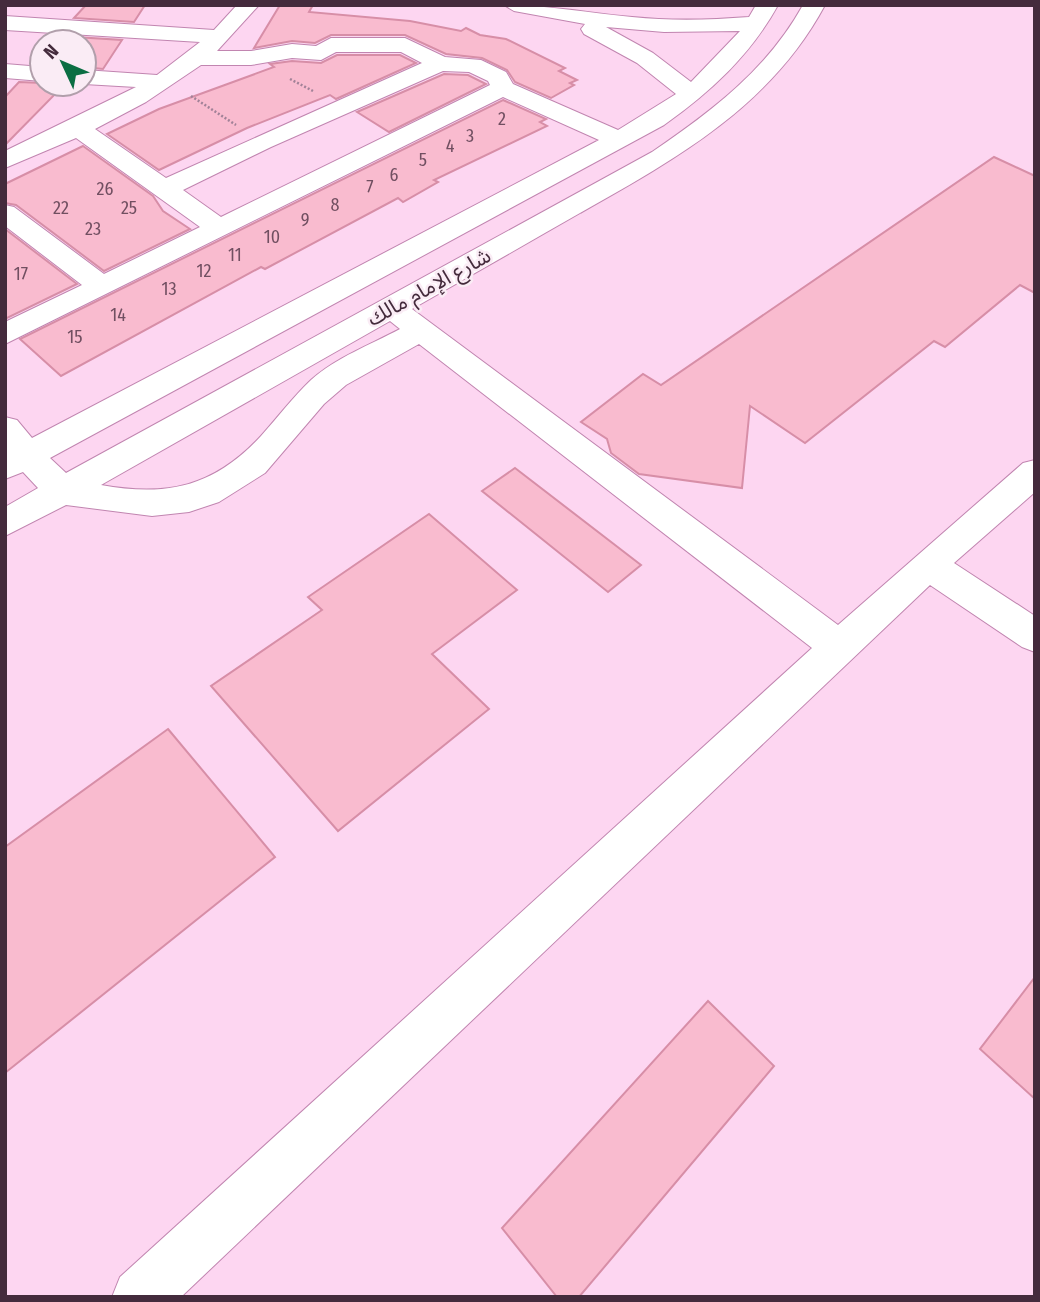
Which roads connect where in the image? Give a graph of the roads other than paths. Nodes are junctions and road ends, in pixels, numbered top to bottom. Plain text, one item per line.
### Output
1 (249, 5) edge
2 (514, 5) edge
3 (814, 5) edge
4 (762, 14) edge
5 (561, 16) junction
6 (5, 23) edge
7 (220, 37) junction
8 (196, 58) junction
9 (440, 64) junction
10 (5, 71) edge
11 (28, 73) edge
12 (98, 78) edge
13 (161, 82) junction
14 (503, 88) junction
15 (691, 94) junction
16 (13, 128) dead end
17 (69, 132) junction
18 (621, 140) junction
19 (5, 160) edge
20 (165, 189) junction
21 (5, 213) edge
22 (219, 228) junction
23 (102, 286) junction
24 (392, 308) junction
25 (420, 330) junction
26 (5, 334) edge
27 (5, 428) edge
28 (17, 461) edge
29 (1035, 472) edge
30 (63, 490) junction
31 (5, 523) edge
32 (928, 565) junction
33 (1035, 636) edge
34 (839, 647) junction
35 (140, 1297) edge

1 - 7 street
2 - 5 street
3 - 24 street, شارع الإمام مالك
4 - 5 street
4 - 15 street, شارع الإمام مالك
5 - 15 street
6 - 7 street
7 - 8 street
8 - 9 street
8 - 13 street
9 - 14 street
9 - 20 street
10 - 11 street
12 - 13 street
13 - 17 street
14 - 18 street
14 - 22 street
15 - 18 street, شارع الإمام مالك
16 - 17 street
17 - 19 street
17 - 20 street
18 - 28 street, شارع الإمام مالك
20 - 22 street
21 - 23 street
22 - 23 street
23 - 26 street
24 - 25 street
24 - 30 street, شارع الإمام مالك
25 - 30 street
25 - 34 street
27 - 28 street
28 - 30 street
29 - 32 street
30 - 31 street, شارع الإمام مالك
32 - 33 street
32 - 34 street
34 - 35 street

